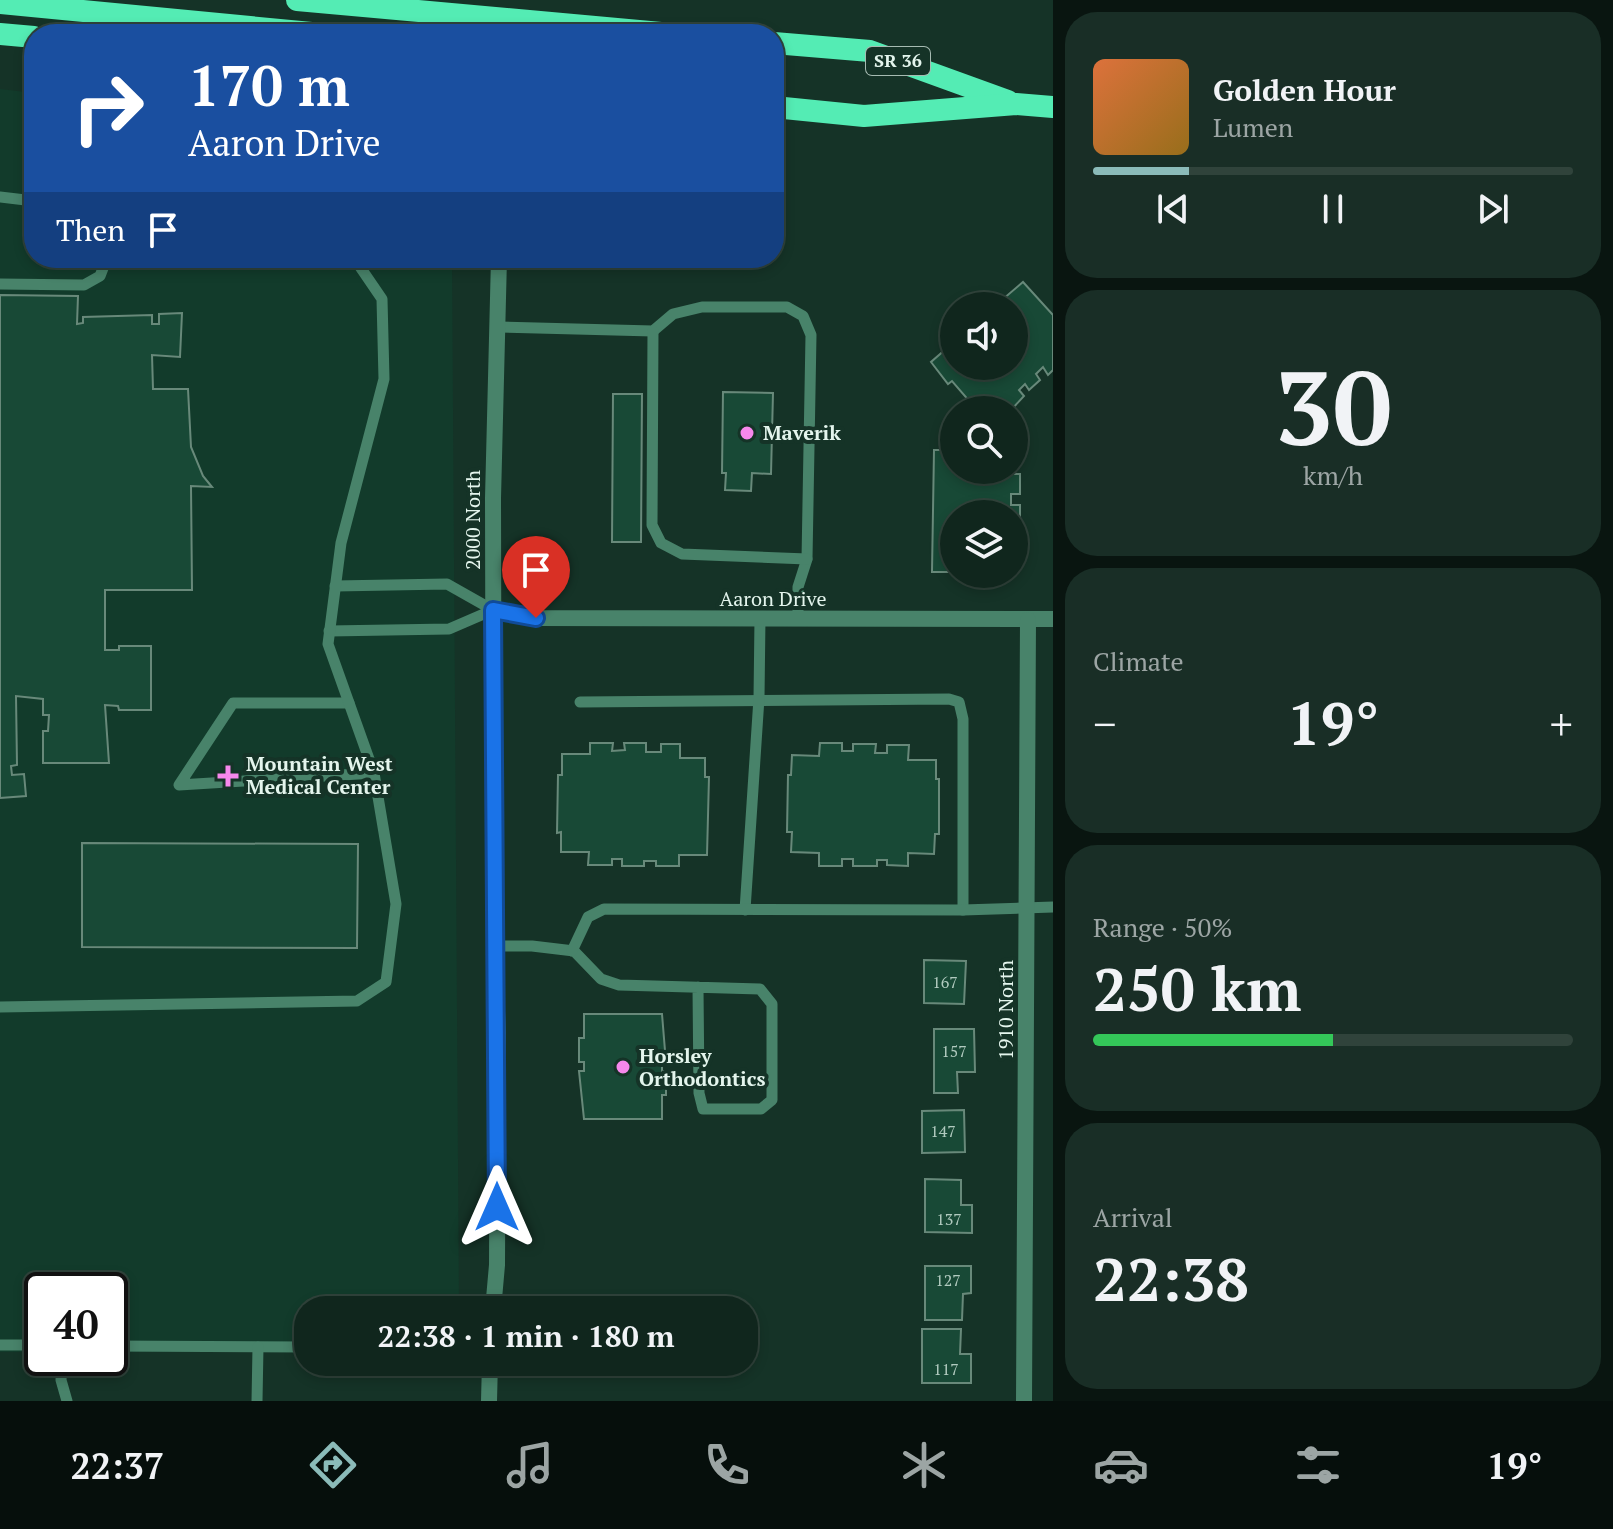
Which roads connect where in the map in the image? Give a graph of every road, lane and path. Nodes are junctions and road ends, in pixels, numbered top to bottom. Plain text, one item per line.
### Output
1 (297, 0) edge
2 (0, 3) edge
3 (218, 24) edge
4 (562, 24) edge
5 (0, 34) edge
6 (24, 36) edge
7 (784, 44) edge
8 (1016, 104) junction
9 (1053, 107) edge
10 (784, 108) edge
11 (0, 197) edge
12 (24, 200) edge
13 (103, 268) edge
14 (361, 268) edge
15 (499, 268) edge
16 (0, 284) edge
17 (498, 327) junction
18 (653, 331) junction
19 (807, 559) junction
20 (335, 586) junction
21 (493, 610) junction
22 (760, 618) junction
23 (798, 619) junction
24 (1053, 619) edge
25 (1028, 620) junction
26 (329, 631) junction
27 (759, 698) junction
28 (580, 702) dead end
29 (349, 703) junction
30 (374, 773) junction
31 (1053, 907) edge
32 (1026, 908) junction
33 (745, 910) junction
34 (963, 910) junction
35 (494, 946) junction
36 (572, 951) junction
37 (698, 987) junction
38 (0, 1007) edge
39 (494, 1296) edge
40 (0, 1345) edge
41 (24, 1345) edge
42 (128, 1346) edge
43 (258, 1347) junction
44 (294, 1347) edge
45 (61, 1376) edge
46 (490, 1376) edge
47 (67, 1401) edge
48 (257, 1401) edge
49 (489, 1401) edge
50 (1024, 1401) edge

1 - 4 highway
2 - 3 highway
5 - 6 highway
7 - 8 highway, SR 36
8 - 9 highway, SR 36
8 - 10 highway, SR 36
11 - 12 lane
13 - 16 lane
14 - 20 lane
15 - 17 street, 2000 North
17 - 18 lane
17 - 21 street, 2000 North
18 - 19 lane
18 - 19 lane
19 - 23 lane
20 - 21 lane
20 - 26 lane
21 - 22 street, Aaron Drive
21 - 26 lane
21 - 35 street, 2000 North
22 - 23 street, Aaron Drive
22 - 27 lane
23 - 25 street, Aaron Drive
24 - 25 street, Aaron Drive
25 - 32 street, 1910 North
26 - 29 lane
27 - 28 lane
27 - 33 lane
27 - 34 lane
29 - 30 lane
29 - 30 lane
30 - 38 lane
31 - 32 lane
32 - 34 lane
32 - 50 street, 1910 North
33 - 34 lane
33 - 36 lane
35 - 36 lane
35 - 39 street, 2000 North
36 - 37 lane
37 - 37 lane
40 - 41 lane
42 - 43 lane
43 - 44 lane
43 - 48 lane
45 - 47 lane
46 - 49 street

